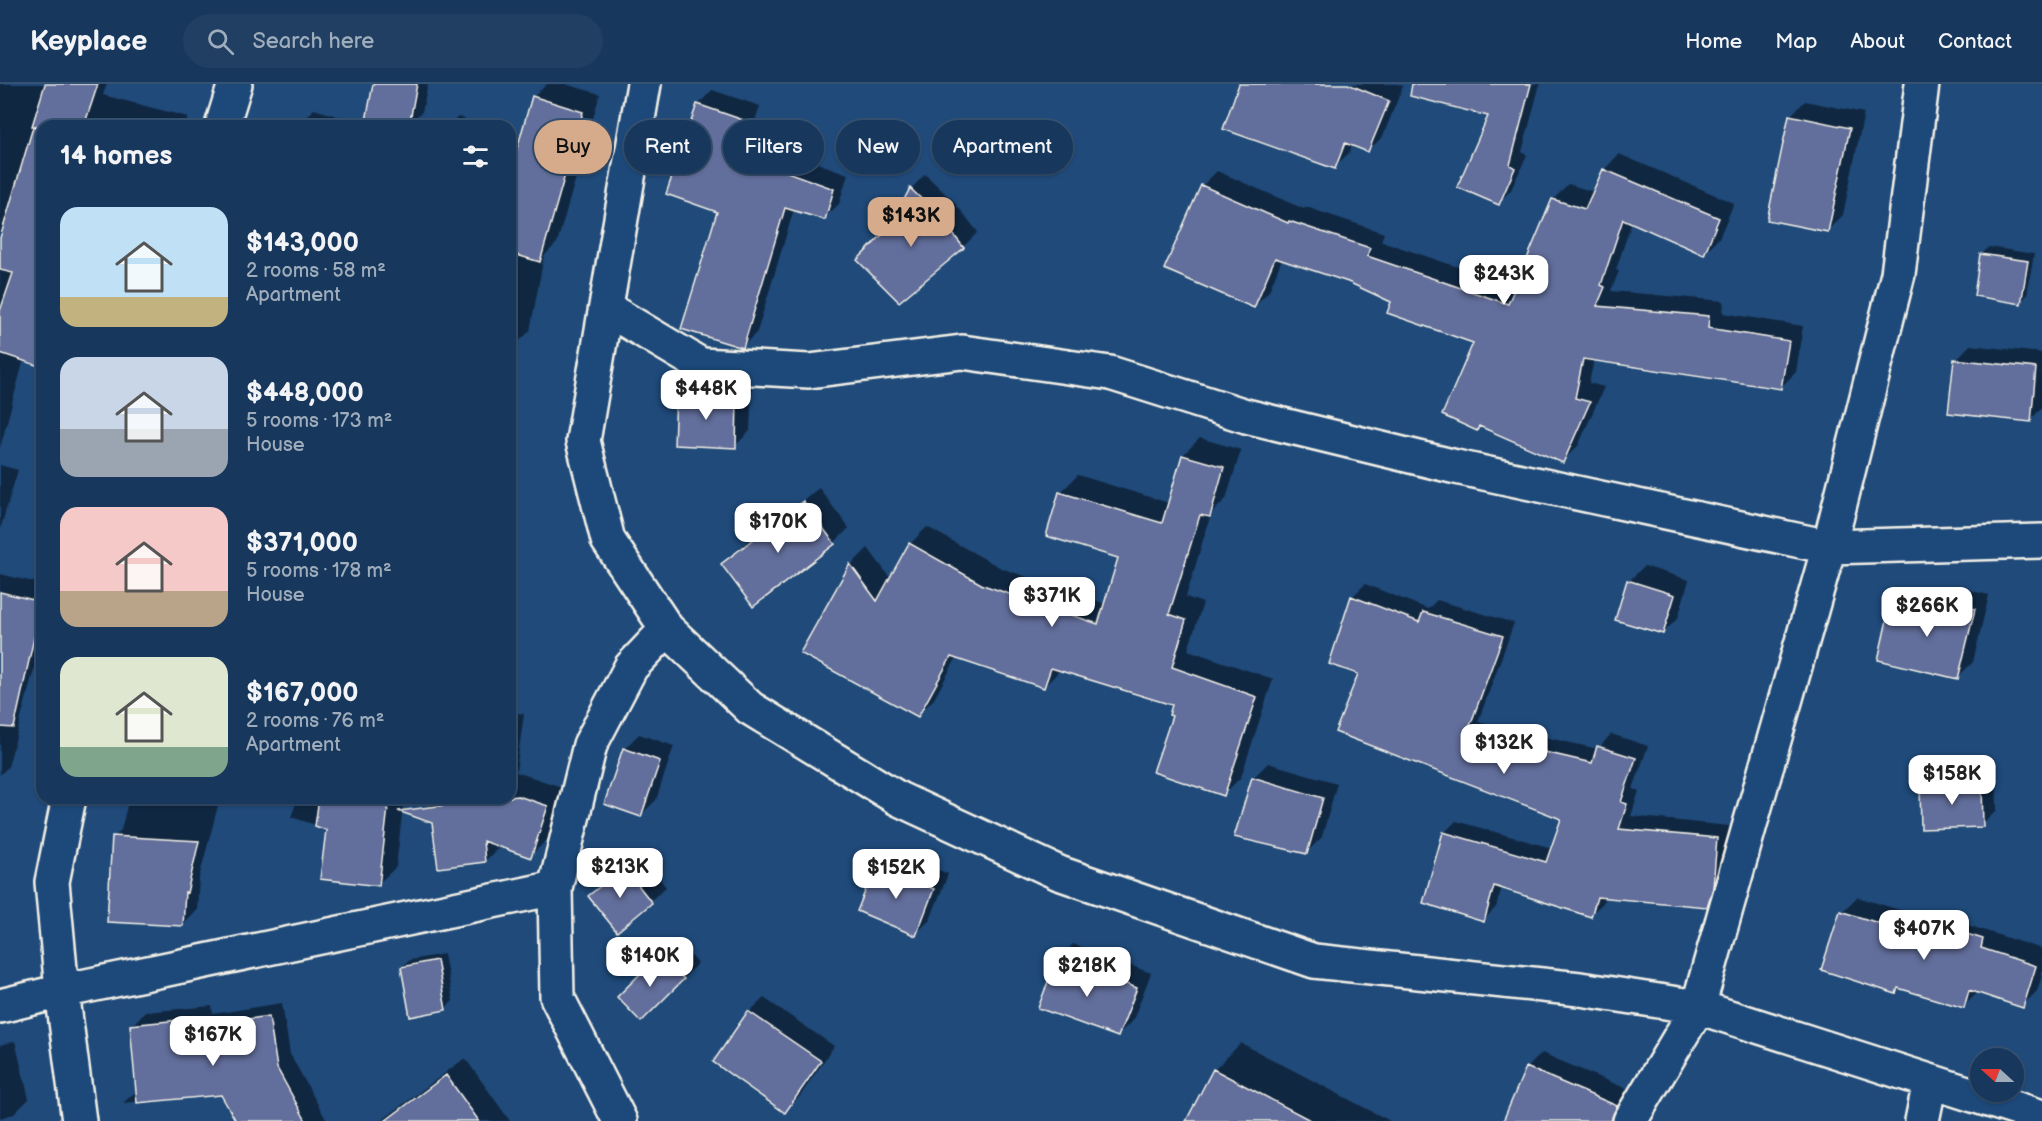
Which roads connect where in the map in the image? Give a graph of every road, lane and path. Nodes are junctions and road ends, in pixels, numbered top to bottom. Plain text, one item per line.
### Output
1 (235, 84) edge
2 (645, 84) edge
3 (1922, 84) edge
4 (224, 120) edge
5 (607, 309) junction
6 (2042, 541) edge
7 (1829, 548) junction
8 (667, 629) junction
9 (68, 804) edge
10 (555, 888) junction
11 (62, 991) junction
12 (0, 1006) edge
13 (1698, 1007) junction
14 (1930, 1082) junction
15 (2042, 1116) edge
16 (79, 1121) edge
17 (620, 1121) edge
18 (1630, 1121) edge
19 (1922, 1121) edge

1 - 4 street
2 - 5 street
3 - 7 street
5 - 7 street
5 - 8 street
6 - 7 street
7 - 13 street
8 - 10 street
8 - 13 street
9 - 11 street
10 - 11 street
10 - 17 street
11 - 12 street
11 - 16 street
13 - 14 street
13 - 18 street
14 - 15 street
14 - 19 street

